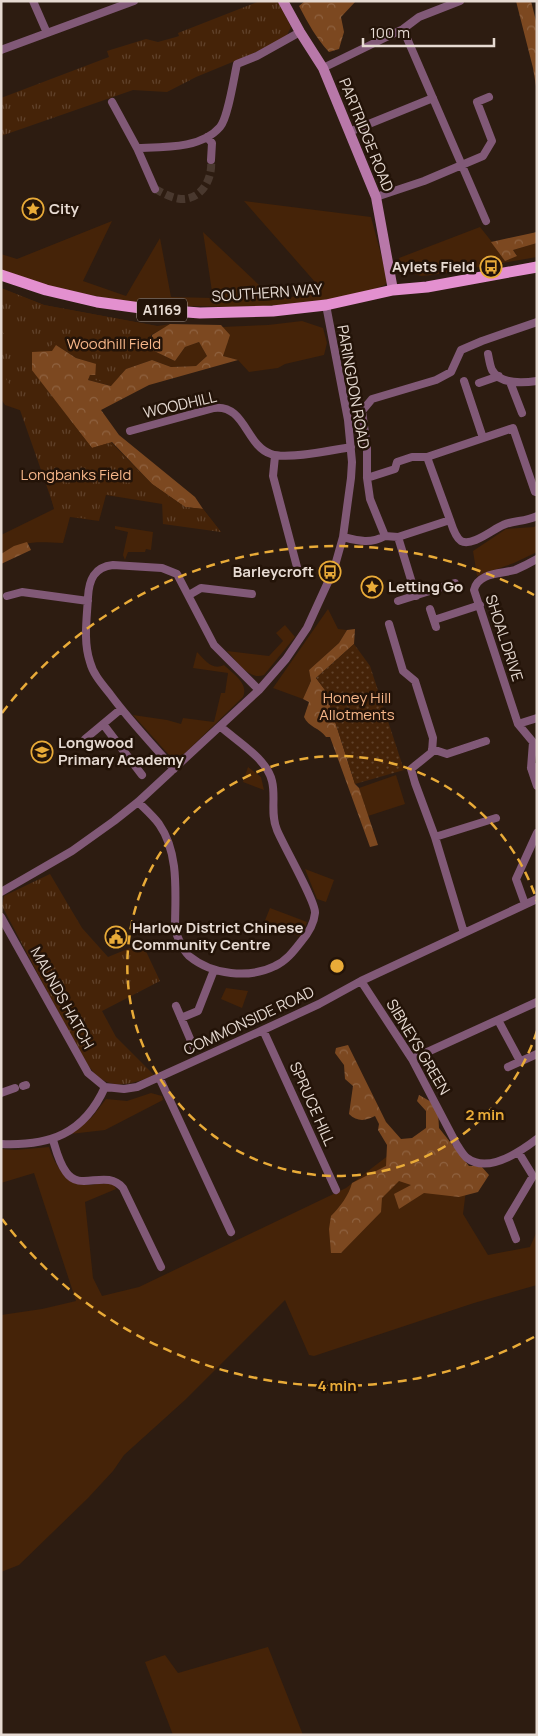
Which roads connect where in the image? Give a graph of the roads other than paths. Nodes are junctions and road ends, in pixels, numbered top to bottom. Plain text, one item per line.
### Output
1 (33, 1) edge
2 (134, 1) edge
3 (282, 1) edge
4 (460, 1) edge
5 (403, 29) junction
6 (300, 32) junction
7 (47, 33) junction
8 (1, 50) edge
9 (323, 68) junction
10 (489, 96) dead end
11 (433, 98) junction
12 (112, 102) dead end
13 (349, 132) junction
14 (207, 137) junction
15 (137, 148) junction
16 (212, 160) tunnel mouth
17 (462, 164) junction
18 (155, 188) tunnel mouth
19 (376, 197) junction
20 (486, 221) dead end
21 (537, 267) edge
22 (1, 275) edge
23 (393, 290) junction
24 (326, 305) junction
25 (537, 322) edge
26 (488, 354) dead end
27 (499, 376) junction
28 (537, 380) edge
29 (464, 381) dead end
30 (479, 382) dead end
31 (510, 382) junction
32 (522, 413) dead end
33 (130, 430) dead end
34 (483, 438) junction
35 (351, 447) junction
36 (276, 456) junction
37 (427, 457) junction
38 (367, 478) junction
39 (536, 494) edge
40 (537, 516) edge
41 (450, 520) junction
42 (385, 536) junction
43 (398, 537) junction
44 (343, 538) junction
45 (537, 559) edge
46 (296, 567) dead end
47 (455, 583) dead end
48 (252, 594) dead end
49 (7, 596) dead end
50 (189, 596) junction
51 (416, 596) junction
52 (88, 601) junction
53 (398, 601) dead end
54 (480, 606) junction
55 (430, 609) dead end
56 (389, 624) dead end
57 (259, 690) junction
58 (121, 708) junction
59 (537, 718) edge
60 (103, 724) junction
61 (518, 724) junction
62 (221, 727) junction
63 (85, 739) dead end
64 (486, 741) dead end
65 (432, 749) junction
66 (534, 768) edge
67 (174, 769) junction
68 (142, 775) dead end
69 (537, 786) edge
70 (138, 802) junction
71 (496, 818) dead end
72 (537, 833) edge
73 (435, 836) junction
74 (1, 892) edge
75 (537, 899) edge
76 (524, 904) junction
77 (1, 917) edge
78 (464, 933) junction
79 (214, 970) junction
80 (362, 981) junction
81 (537, 1002) edge
82 (176, 1006) dead end
83 (181, 1018) junction
84 (498, 1020) junction
85 (263, 1030) junction
86 (194, 1048) dead end
87 (537, 1054) edge
88 (412, 1058) junction
89 (520, 1061) junction
90 (508, 1067) dead end
91 (159, 1077) junction
92 (105, 1087) junction
93 (14, 1088) dead end
94 (1, 1093) edge
95 (537, 1139) edge
96 (52, 1140) junction
97 (1, 1144) edge
98 (519, 1152) junction
99 (535, 1177) edge
100 (336, 1190) dead end
101 (231, 1232) dead end
102 (516, 1240) dead end
103 (161, 1267) dead end

1 - 7 street
2 - 7 street
3 - 6 street, PARTRIDGE ROAD
4 - 5 street
5 - 9 street
5 - 11 street
6 - 9 street, PARTRIDGE ROAD
6 - 14 street
7 - 8 street
9 - 13 street, PARTRIDGE ROAD
10 - 17 street
11 - 13 street
11 - 17 street
12 - 15 street
13 - 19 street, PARTRIDGE ROAD
14 - 15 street
14 - 16 street
15 - 18 street
17 - 19 street
17 - 20 street
19 - 23 street, PARTRIDGE ROAD
21 - 23 main road, SOUTHERN WAY / A1169
22 - 24 main road, SOUTHERN WAY / A1169
23 - 24 main road, SOUTHERN WAY / A1169
24 - 35 street, PARINGDON ROAD
25 - 38 street
26 - 27 street
27 - 30 street
27 - 31 street
28 - 31 street
29 - 34 street
31 - 32 street
33 - 36 street, WOODHILL
34 - 37 street
34 - 39 street
35 - 36 street
35 - 44 street, PARINGDON ROAD
36 - 46 street
37 - 38 street
37 - 41 street
38 - 42 street
40 - 41 street
41 - 43 street
42 - 43 street
42 - 44 street
43 - 51 street
44 - 57 street, PARINGDON ROAD
45 - 54 street, SHOAL DRIVE
47 - 51 street
48 - 50 street
49 - 52 street
50 - 52 street
50 - 57 street
51 - 53 street
52 - 58 street
54 - 55 street
54 - 61 street, SHOAL DRIVE
56 - 65 street
57 - 62 street, PARINGDON ROAD
58 - 60 street
58 - 67 street
59 - 61 street
60 - 63 street
60 - 68 street
61 - 66 street, SHOAL DRIVE
62 - 67 street, PARINGDON ROAD
62 - 79 street
64 - 65 street
65 - 73 street
66 - 69 street
67 - 70 street, PARINGDON ROAD
70 - 74 street, PARINGDON ROAD
70 - 79 street
71 - 73 street
72 - 76 street
73 - 78 street
75 - 76 street, COMMONSIDE ROAD
76 - 78 street, COMMONSIDE ROAD
77 - 92 street, MAUNDS HATCH
78 - 80 street, COMMONSIDE ROAD
79 - 83 street
80 - 85 street, COMMONSIDE ROAD
80 - 88 street, SIBNEYS GREEN
81 - 84 street
82 - 83 street
83 - 86 street
84 - 88 street
84 - 89 street
85 - 91 street, COMMONSIDE ROAD
85 - 100 street, SPRUCE HILL
87 - 89 street
88 - 98 street, SIBNEYS GREEN
89 - 90 street
91 - 92 street, COMMONSIDE ROAD
91 - 101 street
92 - 96 street
93 - 94 street
95 - 98 street, SIBNEYS GREEN
96 - 97 street
96 - 103 street
98 - 99 street
99 - 102 street

